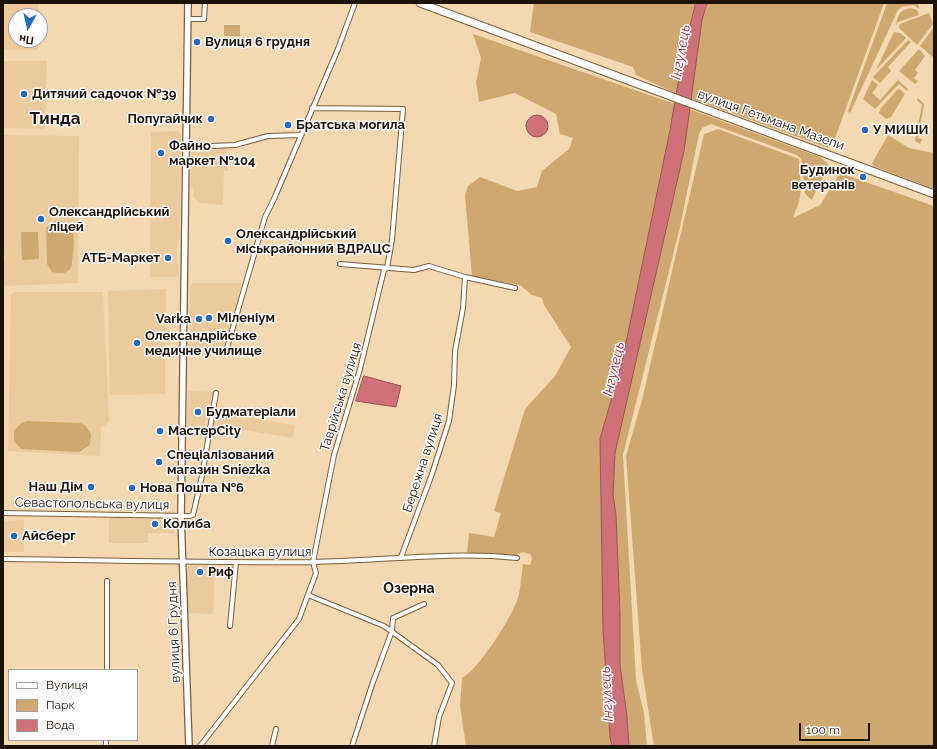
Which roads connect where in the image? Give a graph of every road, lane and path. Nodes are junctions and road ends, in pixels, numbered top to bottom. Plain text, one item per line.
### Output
1 (188, 3) edge
2 (204, 3) edge
3 (354, 3) edge
4 (420, 3) edge
5 (188, 19) junction
6 (312, 108) junction
7 (300, 135) junction
8 (186, 147) junction
9 (934, 194) edge
10 (340, 264) dead end
11 (387, 268) junction
12 (465, 277) junction
13 (515, 288) dead end
14 (227, 348) dead end
15 (216, 393) dead end
16 (3, 513) edge
17 (181, 516) junction
18 (401, 557) junction
19 (517, 558) dead end
20 (3, 559) edge
21 (182, 561) junction
22 (236, 562) junction
23 (314, 562) junction
24 (107, 581) dead end
25 (308, 595) junction
26 (424, 604) dead end
27 (230, 626) dead end
28 (392, 632) junction
29 (107, 669) edge
30 (276, 729) dead end
31 (189, 746) edge
32 (200, 746) edge
33 (272, 746) edge
34 (352, 746) edge
35 (434, 746) edge

1 - 5 street, вулиця 6 Грудня
2 - 5 street
3 - 6 street
4 - 9 highway, вулиця Гетьмана Мазепи
5 - 8 street, вулиця 6 Грудня
6 - 7 street
6 - 11 street, Таврійська вулиця
7 - 8 street
7 - 14 street
8 - 17 street, вулиця 6 Грудня
10 - 11 street
11 - 12 street
11 - 23 street, Таврійська вулиця
12 - 13 street
12 - 18 street, Бережна вулиця
15 - 17 street
16 - 17 street, Севастопольська вулиця
17 - 21 street, вулиця 6 Грудня
18 - 19 street, Козацька вулиця
18 - 23 street, Козацька вулиця
20 - 21 street, Козацька вулиця
21 - 22 street, Козацька вулиця
21 - 31 street, вулиця 6 Грудня
22 - 23 street, Козацька вулиця
22 - 27 street
23 - 25 street, Таврійська вулиця
24 - 29 street
25 - 28 street
25 - 32 street, Таврійська вулиця
26 - 28 street
28 - 34 street
28 - 35 street
30 - 33 street

